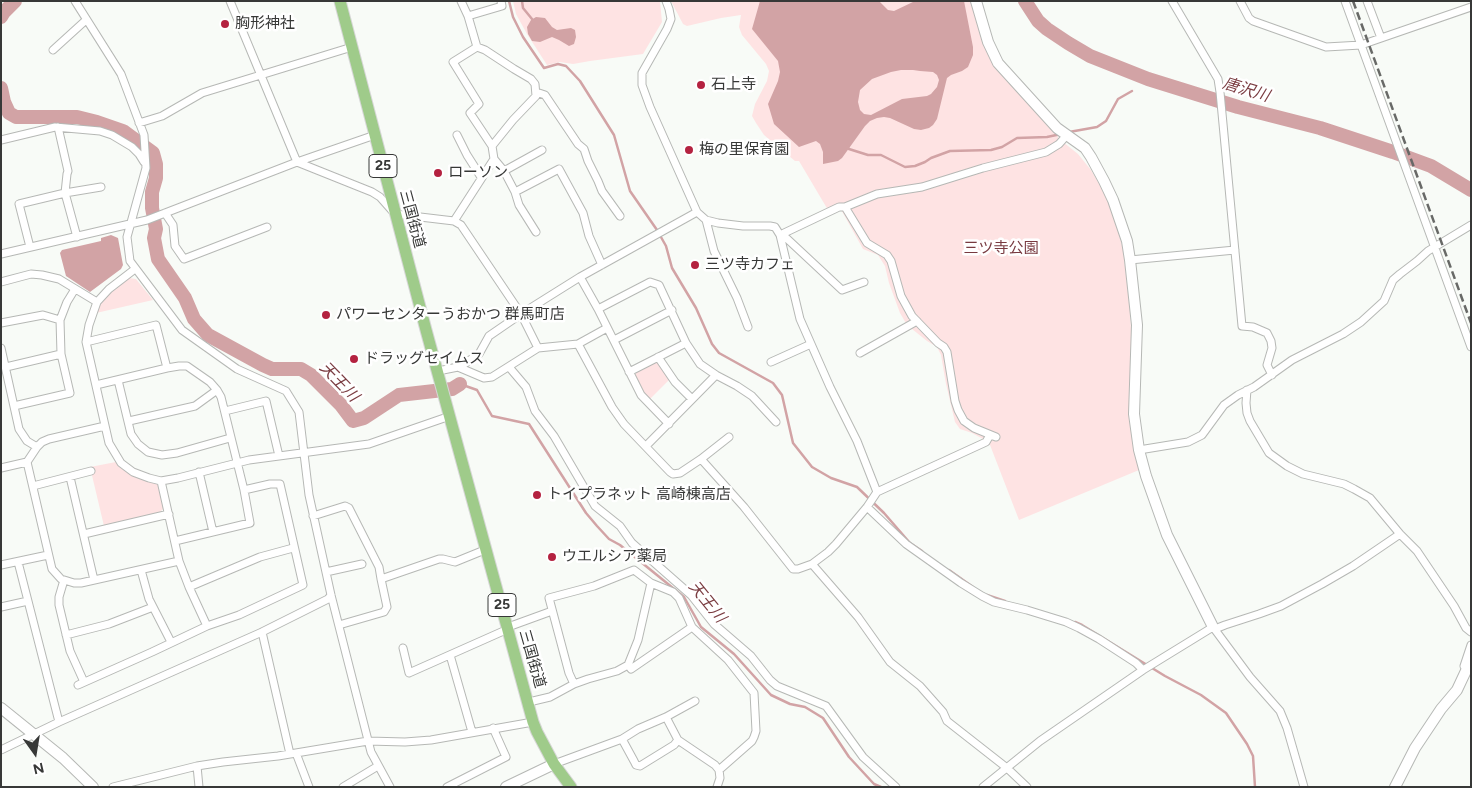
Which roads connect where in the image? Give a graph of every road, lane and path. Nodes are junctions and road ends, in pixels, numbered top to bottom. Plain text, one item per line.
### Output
1 (75, 1) edge
2 (230, 1) edge
3 (340, 1) edge
4 (461, 1) edge
5 (501, 1) edge
6 (666, 1) edge
7 (1172, 1) edge
8 (1240, 1) edge
9 (1345, 1) edge
10 (1367, 1) edge
11 (979, 2) edge
12 (1471, 8) edge
13 (468, 16) junction
14 (86, 20) junction
15 (1380, 38) junction
16 (1360, 45) junction
17 (352, 47) junction
18 (477, 47) junction
19 (53, 50) dead end
20 (261, 75) junction
21 (536, 92) junction
22 (139, 123) junction
23 (58, 127) junction
24 (375, 135) junction
25 (457, 135) dead end
26 (1067, 135) junction
27 (1, 140) edge
28 (492, 146) junction
29 (542, 150) dead end
30 (494, 159) junction
31 (297, 162) junction
32 (146, 170) junction
33 (504, 171) junction
34 (481, 177) junction
35 (101, 187) dead end
36 (515, 192) junction
37 (65, 193) junction
38 (845, 207) junction
39 (697, 212) junction
40 (395, 214) junction
41 (162, 215) junction
42 (620, 216) dead end
43 (706, 220) junction
44 (454, 221) junction
45 (131, 224) junction
46 (1471, 225) edge
47 (267, 227) dead end
48 (536, 232) dead end
49 (781, 234) junction
50 (77, 237) junction
51 (30, 247) junction
52 (1434, 247) junction
53 (1235, 250) junction
54 (1, 254) edge
55 (1130, 260) junction
56 (602, 265) junction
57 (135, 269) junction
58 (580, 277) junction
59 (1, 282) edge
60 (864, 282) dead end
61 (76, 290) junction
62 (97, 302) junction
63 (598, 309) junction
64 (672, 310) junction
65 (521, 314) junction
66 (60, 320) junction
67 (917, 321) junction
68 (1, 323) edge
69 (748, 327) dead end
70 (607, 328) junction
71 (614, 340) junction
72 (86, 342) junction
73 (686, 343) junction
74 (578, 344) junction
75 (811, 344) junction
76 (1471, 347) edge
77 (1, 348) edge
78 (538, 348) junction
79 (61, 354) junction
80 (860, 354) dead end
81 (658, 357) junction
82 (771, 362) dead end
83 (6, 367) junction
84 (458, 367) junction
85 (509, 367) junction
86 (167, 368) junction
87 (438, 371) junction
88 (629, 372) junction
89 (716, 375) junction
90 (1272, 375) junction
91 (118, 380) junction
92 (96, 385) junction
93 (217, 390) junction
94 (1247, 390) junction
95 (692, 398) junction
96 (14, 406) junction
97 (225, 410) junction
98 (450, 416) junction
99 (129, 421) junction
100 (776, 422) dead end
101 (669, 424) junction
102 (105, 426) junction
103 (728, 437) dead end
104 (230, 438) junction
105 (646, 446) junction
106 (37, 447) junction
107 (1139, 450) junction
108 (304, 452) junction
109 (279, 456) junction
110 (701, 459) junction
111 (27, 462) junction
112 (236, 462) junction
113 (1, 468) edge
114 (91, 472) dead end
115 (199, 472) junction
116 (70, 476) junction
117 (161, 480) junction
118 (33, 486) junction
119 (244, 490) junction
120 (877, 492) junction
121 (867, 507) junction
122 (168, 514) junction
123 (313, 516) junction
124 (213, 532) junction
125 (84, 534) junction
126 (1400, 534) junction
127 (175, 541) junction
128 (293, 548) junction
129 (487, 549) junction
130 (48, 555) junction
131 (179, 561) junction
132 (18, 562) junction
133 (362, 564) dead end
134 (812, 564) junction
135 (1, 566) edge
136 (141, 570) junction
137 (326, 572) junction
138 (381, 578) junction
139 (64, 580) junction
140 (94, 580) junction
141 (651, 582) junction
142 (189, 587) junction
143 (331, 594) junction
144 (28, 601) junction
145 (153, 606) junction
146 (1, 607) edge
147 (552, 611) junction
148 (339, 625) junction
149 (207, 626) junction
150 (692, 626) junction
151 (508, 628) junction
152 (1214, 628) junction
153 (262, 632) junction
154 (1471, 632) edge
155 (66, 635) junction
156 (171, 642) junction
157 (1471, 645) edge
158 (403, 648) dead end
159 (450, 655) junction
160 (1471, 660) edge
161 (628, 665) junction
162 (1143, 670) junction
163 (1471, 675) edge
164 (574, 684) junction
165 (1456, 690) junction
166 (695, 701) dead end
167 (529, 702) junction
168 (1, 708) edge
169 (666, 717) junction
170 (59, 722) junction
171 (534, 722) junction
172 (493, 728) junction
173 (472, 732) junction
174 (34, 735) junction
175 (622, 739) junction
176 (678, 740) junction
177 (368, 741) junction
178 (1, 750) edge
179 (293, 753) junction
180 (554, 764) junction
181 (197, 766) junction
182 (378, 766) junction
183 (1007, 768) junction
184 (720, 770) junction
185 (92, 787) edge
186 (113, 787) edge
187 (199, 787) edge
188 (309, 787) edge
189 (343, 787) edge
190 (390, 787) edge
191 (447, 787) edge
192 (506, 787) edge
193 (571, 787) edge
194 (716, 787) edge
195 (896, 787) edge
196 (983, 787) edge
197 (1027, 787) edge
198 (1304, 787) edge
199 (1395, 787) edge

1 - 14 street
2 - 20 street
3 - 17 main road, 三国街道 / 25
4 - 13 street
5 - 13 street
6 - 39 street
7 - 53 street
8 - 16 street
9 - 16 street
10 - 15 street
11 - 26 street
12 - 15 street
13 - 18 street
14 - 19 street
14 - 22 street
15 - 16 street
16 - 52 street
17 - 20 street
17 - 24 main road, 三国街道 / 25
18 - 21 street
18 - 28 street
20 - 22 street
20 - 31 street
21 - 28 street
21 - 42 street
22 - 32 street
23 - 27 street
23 - 32 street
23 - 37 street
24 - 31 street
24 - 40 main road, 三国街道 / 25
25 - 34 street
26 - 38 street
26 - 55 street
28 - 30 street
29 - 33 street
30 - 33 street
30 - 34 street
31 - 40 street
31 - 41 street
32 - 45 street
33 - 36 street
34 - 44 street
35 - 37 street
36 - 48 street
36 - 56 street
37 - 50 street
37 - 51 street
38 - 49 street
38 - 67 street
39 - 43 street
39 - 56 street
40 - 44 street
40 - 87 main road, 三国街道 / 25
41 - 45 street
41 - 47 street
43 - 49 street
43 - 69 street
44 - 65 street
45 - 50 street
45 - 57 street
46 - 52 street
49 - 60 street
49 - 75 street
50 - 51 street
51 - 54 street
52 - 76 street
52 - 90 street
53 - 55 street
53 - 90 street
55 - 107 street
56 - 58 street
57 - 62 street
57 - 108 street
58 - 63 street
58 - 65 street
59 - 61 street
61 - 62 street
61 - 66 street
62 - 72 street
63 - 64 street
63 - 70 street
64 - 71 street
64 - 73 street
65 - 78 street
65 - 84 street
66 - 68 street
66 - 79 street
67 - 80 street
67 - 120 street
70 - 71 street
70 - 74 street
71 - 88 street
72 - 86 street
72 - 92 street
73 - 81 street
73 - 89 street
74 - 78 street
74 - 105 street
75 - 82 street
75 - 120 street
77 - 83 street
78 - 85 street
79 - 83 street
79 - 96 street
81 - 88 street
81 - 95 street
83 - 96 street
84 - 85 street
84 - 87 street
85 - 195 street
86 - 91 street
86 - 93 street
87 - 98 main road, 三国街道 / 25
88 - 101 street
89 - 95 street
89 - 100 street
90 - 94 street
91 - 92 street
91 - 99 street
92 - 102 street
93 - 97 street
93 - 99 street
94 - 107 street
94 - 126 street
95 - 101 street
96 - 106 street
97 - 104 street
97 - 109 street
98 - 108 street
98 - 129 main road, 三国街道 / 25
99 - 104 street
101 - 105 street
102 - 106 street
102 - 117 street
103 - 110 street
104 - 112 street
105 - 110 street
106 - 111 street
107 - 152 street
108 - 109 street
108 - 123 street
109 - 112 street
110 - 134 street
111 - 113 street
111 - 118 street
112 - 115 street
112 - 119 street
114 - 116 street
115 - 117 street
115 - 124 street
116 - 118 street
116 - 125 street
117 - 122 street
118 - 130 street
119 - 124 street
119 - 128 street
120 - 121 street
121 - 134 street
121 - 162 street
122 - 125 street
122 - 127 street
123 - 137 street
123 - 138 street
124 - 127 street
125 - 140 street
126 - 152 street
126 - 154 street
127 - 131 street
128 - 142 street
128 - 149 street
129 - 138 street
129 - 151 main road, 三国街道 / 25
130 - 132 street
130 - 139 street
131 - 136 street
131 - 142 street
132 - 135 street
132 - 144 street
133 - 137 street
134 - 183 street
136 - 140 street
136 - 145 street
137 - 143 street
138 - 148 street
139 - 140 street
139 - 155 street
141 - 147 street
141 - 150 street
141 - 161 street
142 - 149 street
143 - 148 street
143 - 153 street
144 - 146 street
144 - 170 street
145 - 155 street
145 - 156 street
147 - 151 street
147 - 164 street
148 - 177 street
149 - 156 street
150 - 161 street
150 - 184 street
151 - 159 street
151 - 167 main road, 三国街道 / 25
152 - 162 street
152 - 198 street
153 - 170 street
153 - 179 street
155 - 156 street
157 - 165 street
158 - 159 street
159 - 173 street
160 - 165 street
161 - 164 street
162 - 183 street
163 - 165 street
164 - 167 street
165 - 199 street
166 - 169 street
167 - 171 main road, 三国街道 / 25
168 - 174 street
169 - 175 street
169 - 176 street
170 - 174 street
171 - 172 street
171 - 180 main road, 三国街道 / 25
172 - 173 street
172 - 191 street
173 - 177 street
174 - 178 street
174 - 185 street
175 - 176 street
175 - 180 street
176 - 184 street
177 - 179 street
177 - 182 street
179 - 181 street
179 - 188 street
180 - 192 street
180 - 193 main road, 三国街道 / 25
181 - 186 street
181 - 187 street
182 - 189 street
182 - 190 street
183 - 196 street
183 - 197 street
184 - 194 street

